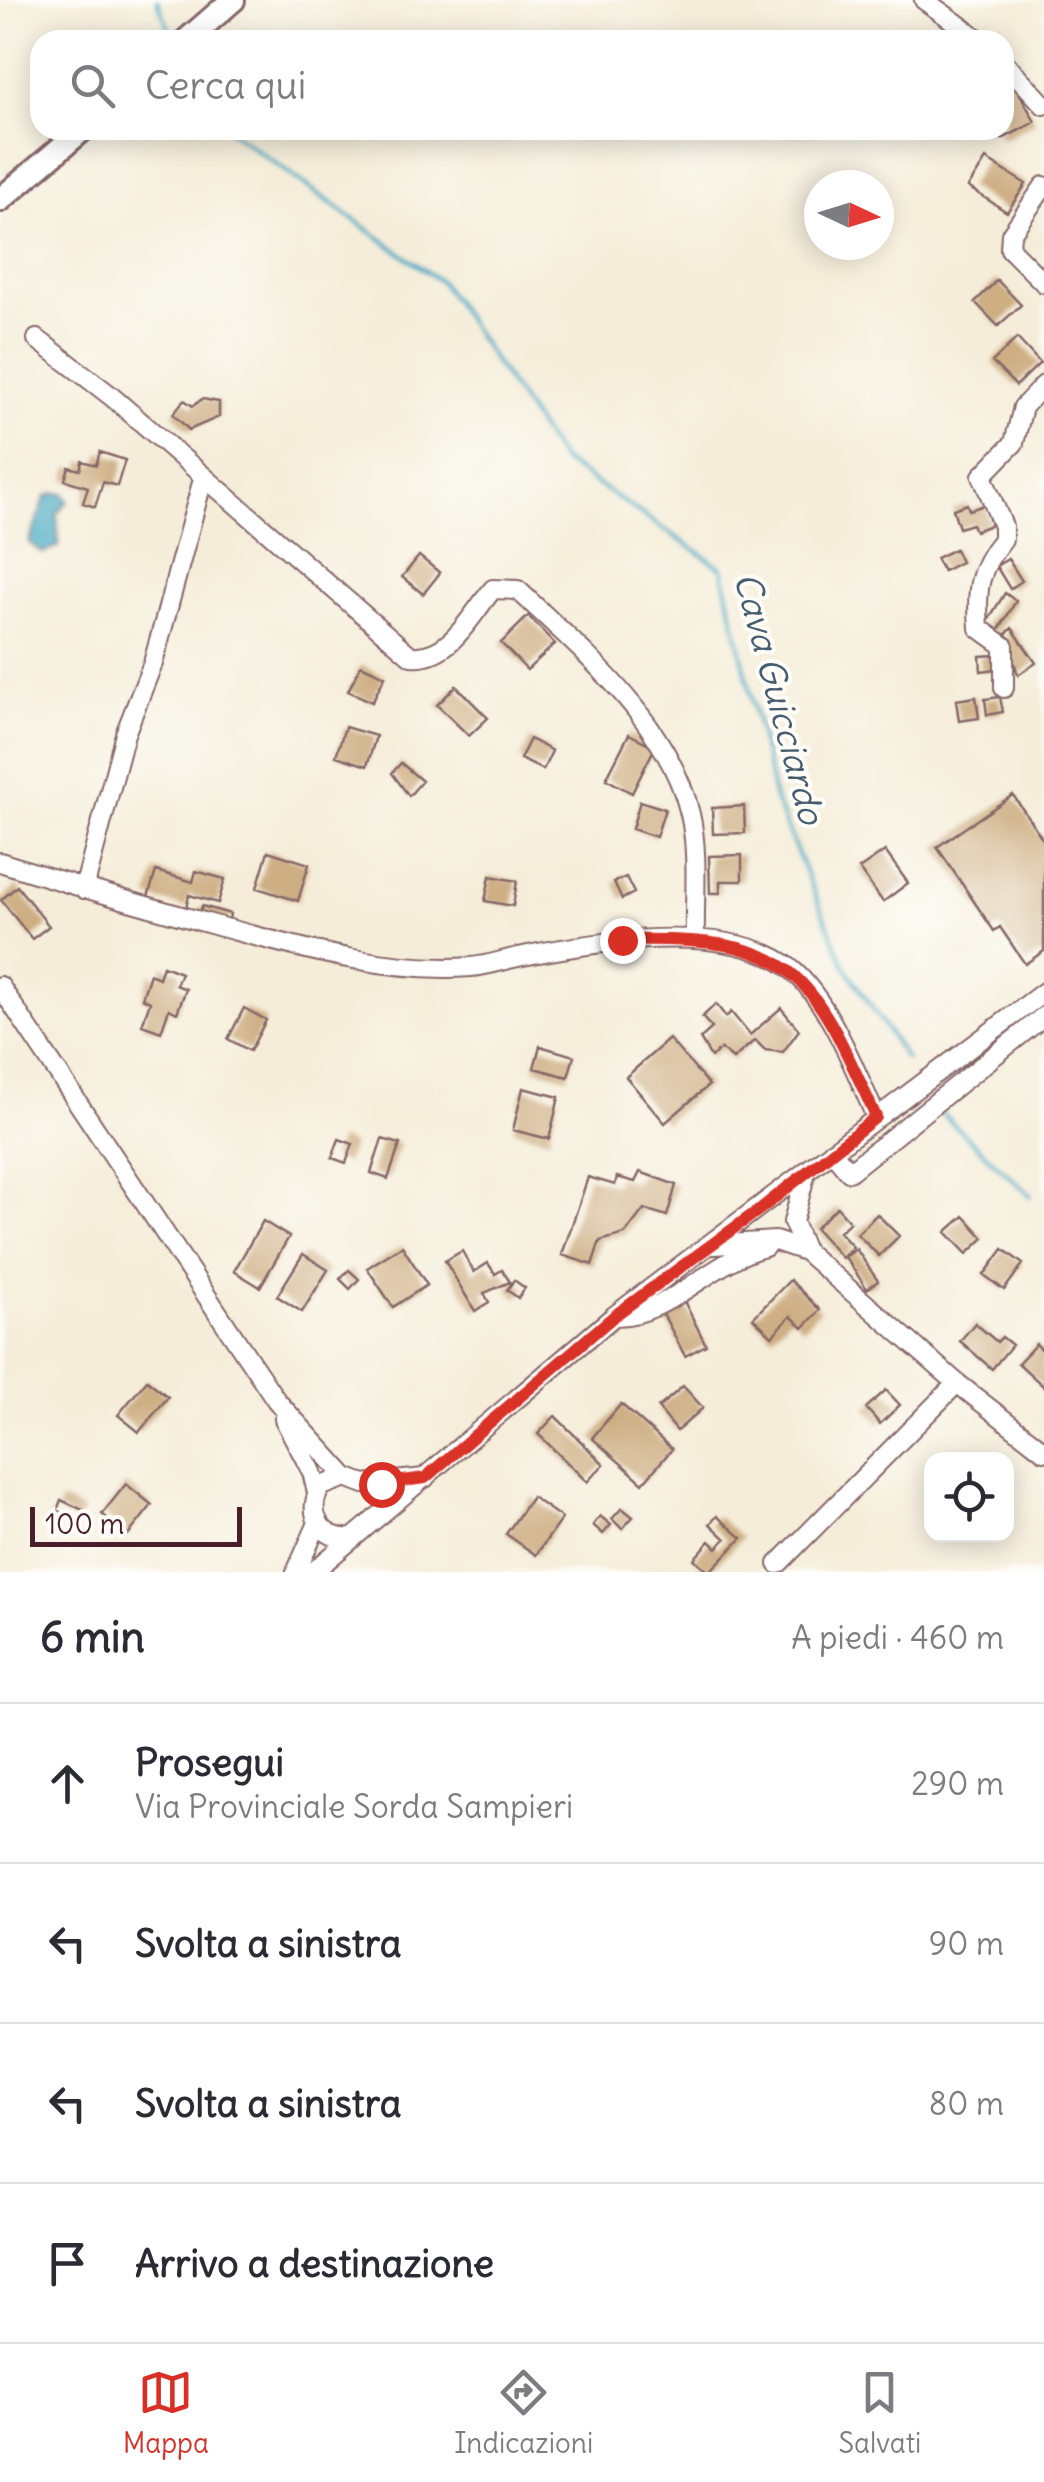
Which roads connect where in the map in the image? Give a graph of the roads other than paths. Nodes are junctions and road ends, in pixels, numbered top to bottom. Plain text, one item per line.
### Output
1 (233, 0) edge
2 (924, 0) edge
3 (198, 30) edge
4 (966, 30) edge
5 (1014, 73) edge
6 (1044, 106) edge
7 (70, 140) edge
8 (1044, 186) edge
9 (0, 200) edge
10 (1044, 283) edge
11 (37, 339) dead end
12 (1044, 385) edge
13 (204, 480) junction
14 (1004, 688) dead end
15 (0, 862) edge
16 (84, 890) junction
17 (695, 938) junction
18 (0, 986) edge
19 (1044, 992) edge
20 (1044, 1016) edge
21 (876, 1117) junction
22 (832, 1151) junction
23 (806, 1172) junction
24 (763, 1207) junction
25 (793, 1222) junction
26 (789, 1245) junction
27 (708, 1246) junction
28 (614, 1316) junction
29 (957, 1383) junction
30 (276, 1400) junction
31 (1044, 1450) edge
32 (425, 1478) junction
33 (355, 1480) junction
34 (317, 1494) junction
35 (318, 1523) junction
36 (360, 1532) junction
37 (778, 1564) dead end
38 (296, 1572) edge
39 (312, 1572) edge

1 - 3 main road
2 - 4 street
5 - 6 street
7 - 9 main road
8 - 10 street
11 - 13 street
12 - 14 street
13 - 16 street
13 - 17 street
15 - 16 street
16 - 17 street
17 - 21 street
18 - 30 street
19 - 21 street
20 - 22 street
21 - 22 street
22 - 23 street
23 - 24 street
23 - 25 street
24 - 25 street
24 - 26 street
24 - 27 street
25 - 26 street
26 - 27 street
26 - 28 street
26 - 29 street
27 - 28 street
28 - 32 street
29 - 31 street
29 - 37 street
30 - 33 street
30 - 34 street
32 - 33 street
32 - 36 street
33 - 34 street
33 - 36 street
34 - 35 street
35 - 36 street
35 - 38 street
36 - 39 street

